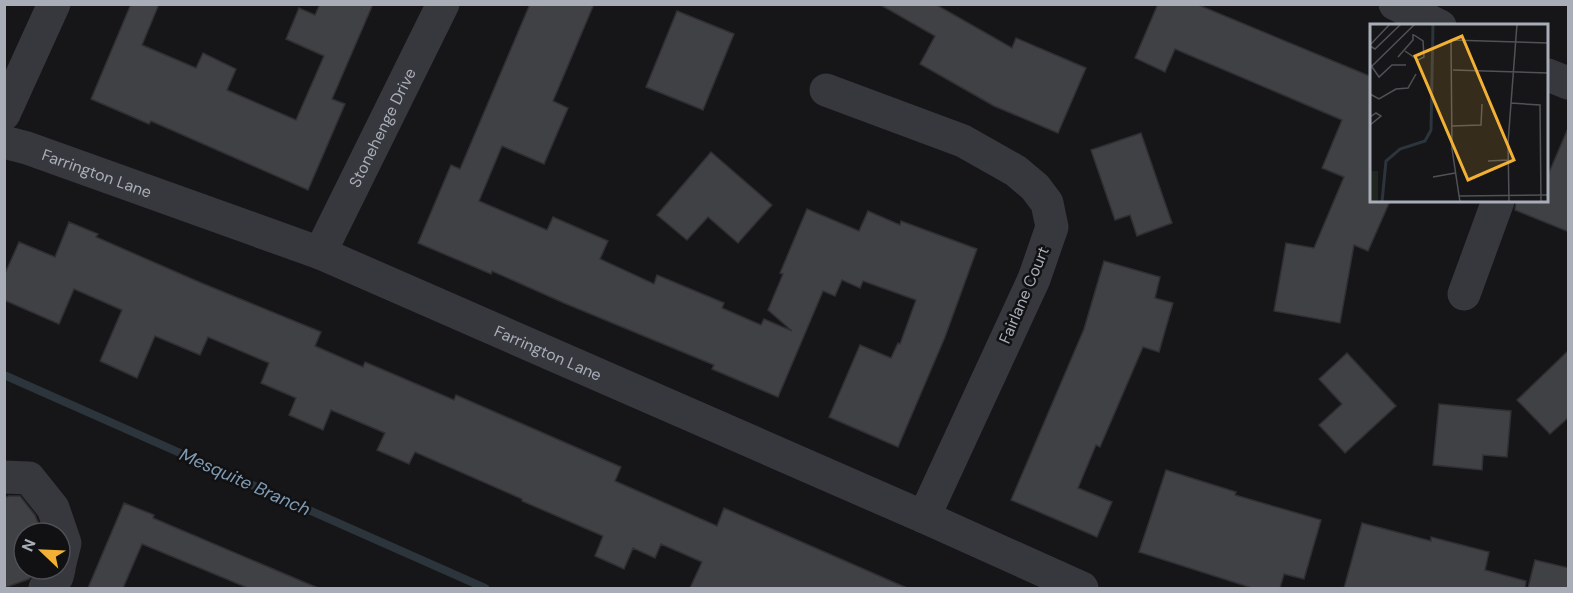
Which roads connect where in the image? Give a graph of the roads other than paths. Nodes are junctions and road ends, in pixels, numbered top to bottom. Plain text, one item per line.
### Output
1 (54, 4) edge
2 (443, 4) edge
3 (1395, 4) edge
4 (1436, 24) edge
5 (1549, 75) edge
6 (1569, 83) edge
7 (826, 90) dead end
8 (4, 114) edge
9 (4, 142) edge
10 (1498, 202) edge
11 (320, 253) junction
12 (1464, 294) dead end
13 (4, 477) edge
14 (924, 517) junction
15 (57, 521) edge
16 (1082, 588) edge

1 - 8 street
2 - 11 street, Stonehenge Drive
3 - 4 street
5 - 6 street
7 - 14 street, Fairlane Court
9 - 11 street, Farrington Lane
10 - 12 street
11 - 14 street, Farrington Lane
13 - 15 street
14 - 16 street, Farrington Lane

